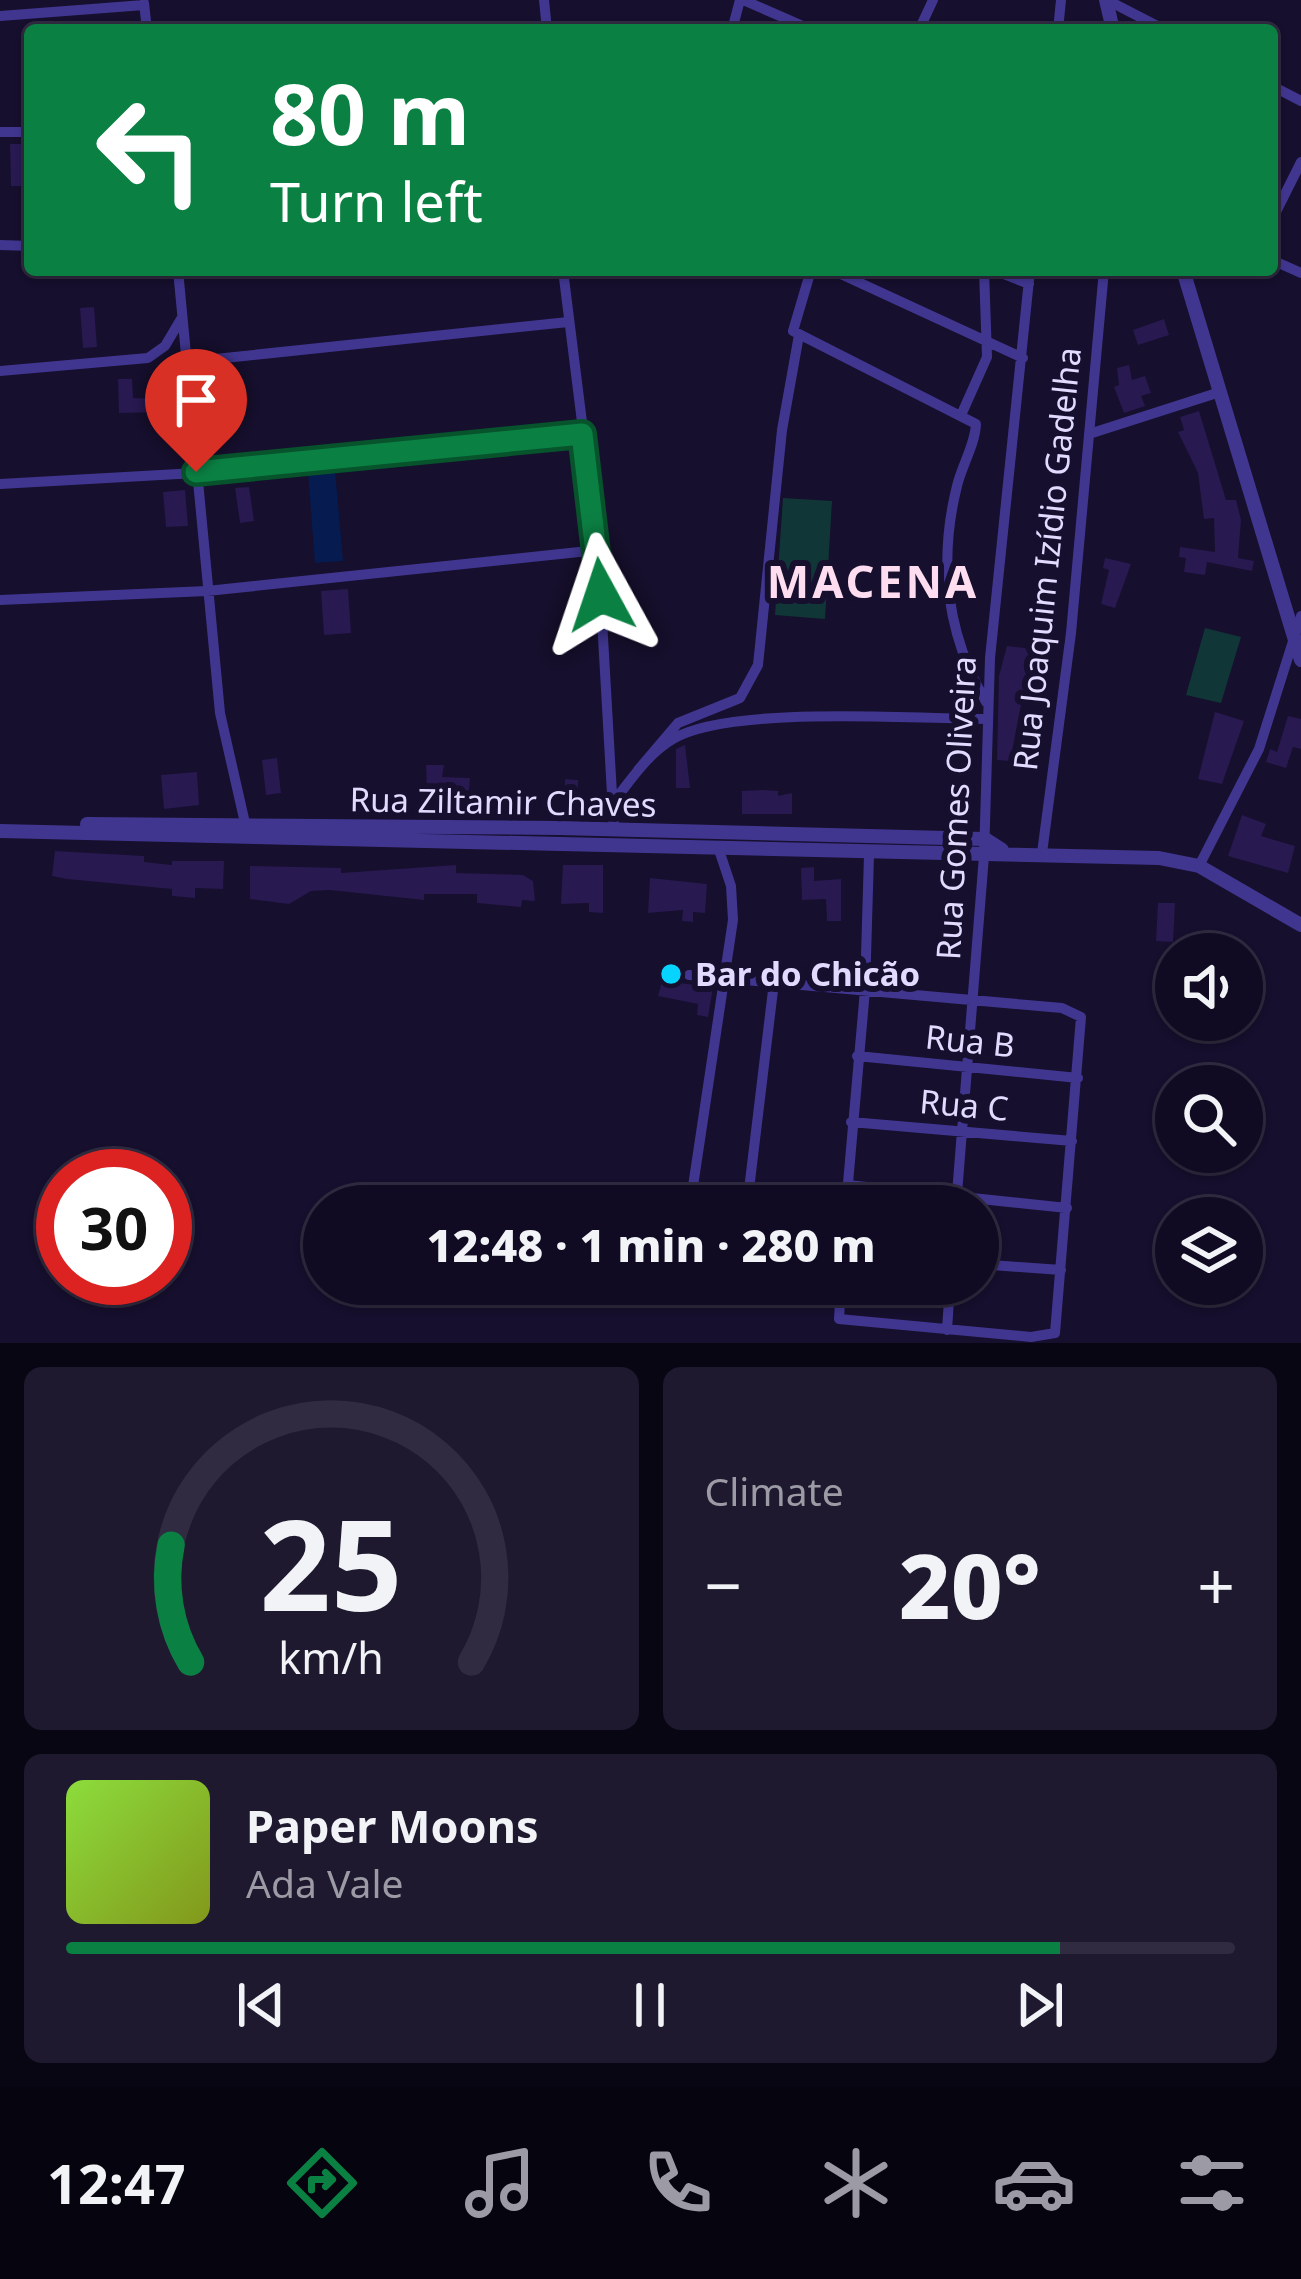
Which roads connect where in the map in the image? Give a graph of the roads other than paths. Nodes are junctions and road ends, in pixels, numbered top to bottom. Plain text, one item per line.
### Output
1 (742, 0) edge
2 (1107, 0) edge
3 (144, 3) edge
4 (0, 16) edge
5 (798, 24) edge
6 (1153, 24) edge
7 (1301, 162) edge
8 (1296, 186) edge
9 (1278, 212) edge
10 (179, 276) edge
11 (563, 276) edge
12 (809, 276) edge
13 (845, 276) edge
14 (984, 276) edge
15 (1009, 276) edge
16 (1030, 276) edge
17 (1103, 276) edge
18 (1185, 276) edge
19 (1029, 284) junction
20 (183, 316) junction
21 (568, 322) junction
22 (799, 335) junction
23 (986, 340) junction
24 (1023, 358) junction
25 (186, 362) junction
26 (0, 371) edge
27 (1220, 392) junction
28 (962, 413) junction
29 (582, 434) junction
30 (1089, 434) junction
31 (196, 472) junction
32 (0, 484) edge
33 (598, 550) junction
34 (207, 590) junction
35 (0, 600) edge
36 (1301, 616) edge
37 (1294, 637) junction
38 (1301, 661) edge
39 (988, 713) junction
40 (638, 770) junction
41 (615, 800) junction
42 (245, 824) junction
43 (0, 828) edge
44 (560, 828) junction
45 (614, 829) junction
46 (313, 831) junction
47 (985, 839) junction
48 (560, 845) junction
49 (719, 850) junction
50 (1002, 850) junction
51 (1042, 853) junction
52 (869, 855) junction
53 (984, 856) junction
54 (1198, 866) junction
55 (1301, 925) edge
56 (689, 975) dead end
57 (720, 979) junction
58 (774, 982) junction
59 (865, 990) junction
60 (974, 1001) junction
61 (857, 1056) junction
62 (967, 1069) junction
63 (1078, 1078) junction
64 (851, 1122) junction
65 (962, 1132) junction
66 (1072, 1141) junction
67 (693, 1185) edge
68 (750, 1185) edge
69 (848, 1185) edge
70 (957, 1185) edge
71 (999, 1204) edge
72 (1067, 1208) junction
73 (999, 1266) edge
74 (1061, 1270) junction
75 (840, 1305) edge
76 (949, 1305) edge
77 (947, 1330) junction

1 - 5 street
2 - 6 street
3 - 4 street
7 - 8 street
8 - 9 street
10 - 20 street
11 - 21 street
12 - 22 street
13 - 23 street
14 - 23 street
15 - 19 street
16 - 19 street, Rua Gomes Oliveira
17 - 30 street, Rua Joaquim Izídio Gadelha
18 - 27 street
19 - 24 street, Rua Gomes Oliveira
20 - 25 street
20 - 26 street
21 - 25 street
21 - 29 street
22 - 28 street
22 - 40 street
23 - 24 street
23 - 28 street
24 - 39 street, Rua Gomes Oliveira
25 - 31 street
27 - 30 street
27 - 37 street
28 - 39 street
29 - 31 street
29 - 33 street
30 - 51 street, Rua Joaquim Izídio Gadelha
31 - 32 street
31 - 34 street
33 - 34 street
33 - 41 street
34 - 35 street
34 - 42 street
36 - 37 street
37 - 38 street
37 - 54 street
39 - 40 street
39 - 47 street, Rua Gomes Oliveira
40 - 41 street
41 - 45 street
42 - 43 street, Rua Ziltamir Chaves
42 - 46 street, Rua Ziltamir Chaves
43 - 46 street, Rua Ziltamir Chaves
44 - 45 street, Rua Ziltamir Chaves
44 - 46 street, Rua Ziltamir Chaves
44 - 48 street
45 - 47 street, Rua Ziltamir Chaves
46 - 48 street, Rua Ziltamir Chaves
47 - 50 street, Rua Ziltamir Chaves
47 - 53 street, Rua Gomes Oliveira
48 - 49 street, Rua Ziltamir Chaves
49 - 52 street, Rua Ziltamir Chaves
49 - 57 street
50 - 51 street, Rua Ziltamir Chaves
50 - 53 street, Rua Ziltamir Chaves
51 - 54 street, Rua Ziltamir Chaves
52 - 53 street, Rua Ziltamir Chaves
52 - 59 street
53 - 60 street, Rua Gomes Oliveira
54 - 55 street, Rua Ziltamir Chaves
56 - 57 street
57 - 58 street
57 - 67 street
58 - 59 street
58 - 68 street
59 - 60 street
59 - 61 street
60 - 62 street, Rua Gomes Oliveira
60 - 63 street
61 - 62 street, Rua B
61 - 64 street
62 - 63 street, Rua B
62 - 65 street, Rua Gomes Oliveira
63 - 66 street
64 - 65 street, Rua C
64 - 69 street
65 - 66 street, Rua C
65 - 70 street, Rua Gomes Oliveira
66 - 72 street
71 - 72 street
72 - 74 street
73 - 74 street
74 - 77 street
75 - 77 street
76 - 77 street

